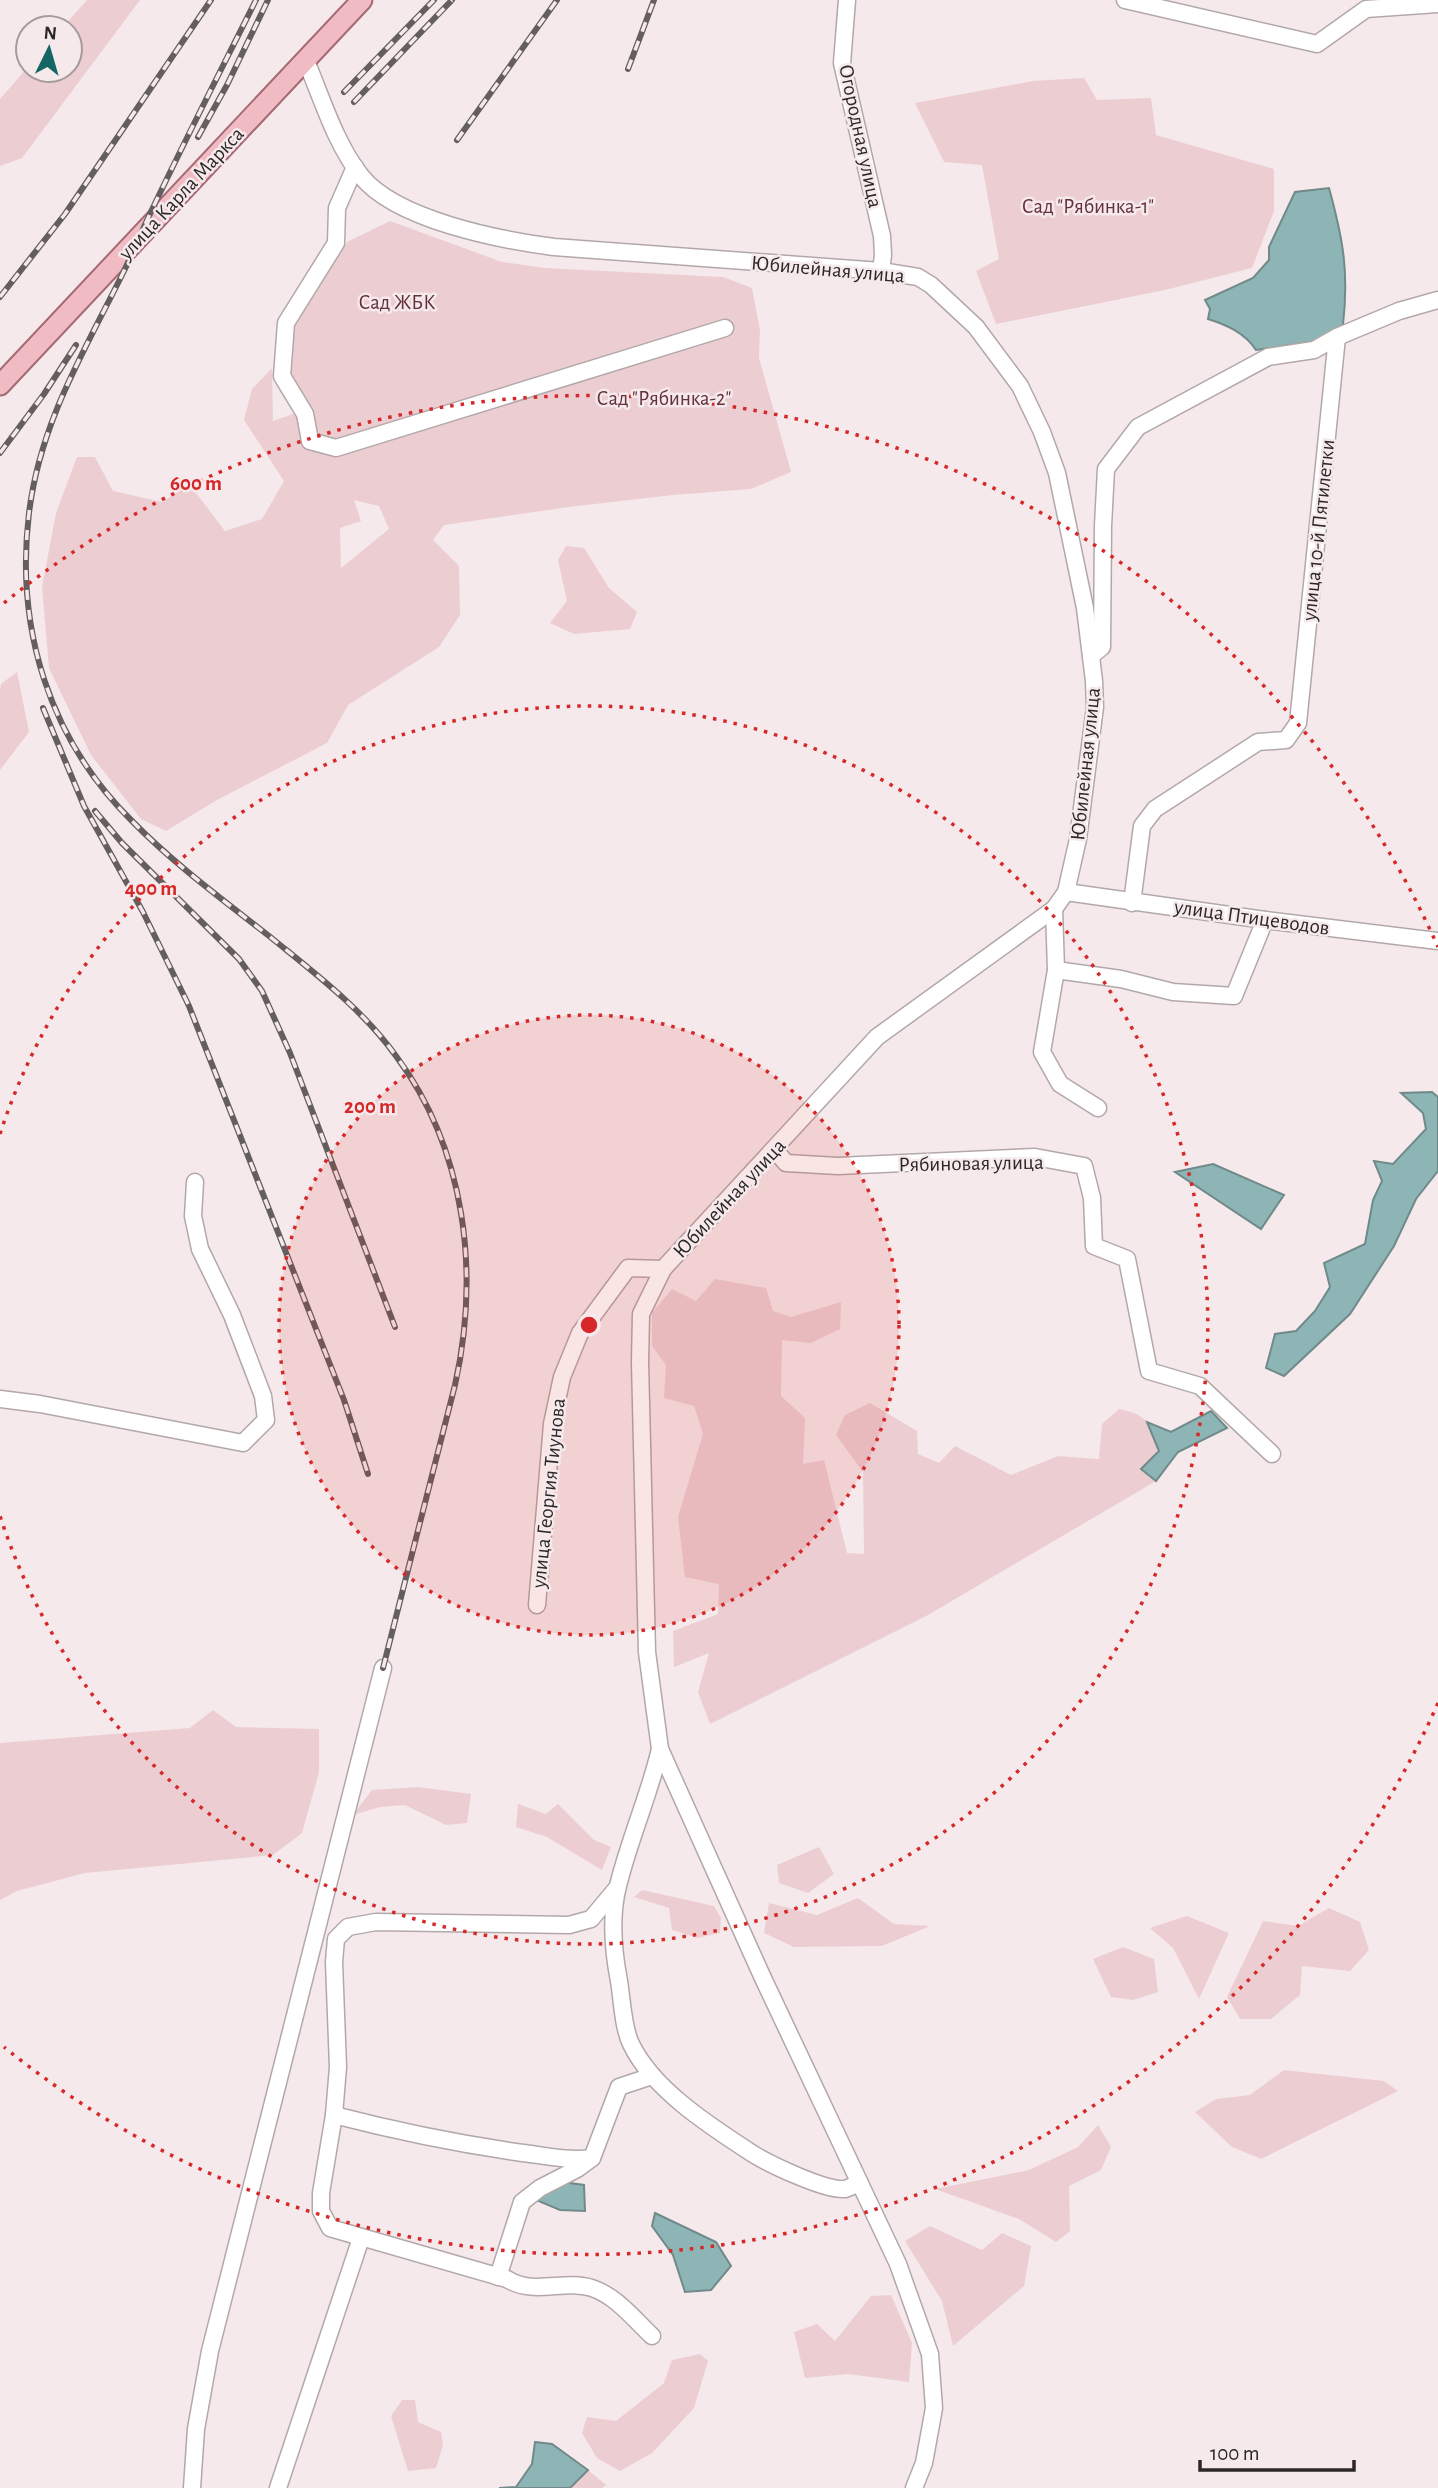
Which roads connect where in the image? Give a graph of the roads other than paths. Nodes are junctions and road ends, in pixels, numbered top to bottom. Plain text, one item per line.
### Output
1 (362, 0) edge
2 (847, 0) edge
3 (1125, 0) edge
4 (1438, 4) edge
5 (306, 61) junction
6 (355, 167) junction
7 (881, 271) junction
8 (1438, 300) edge
9 (725, 328) dead end
10 (1337, 337) junction
11 (0, 385) edge
12 (1091, 656) junction
13 (1066, 892) junction
14 (1132, 903) junction
15 (1054, 909) junction
16 (1265, 920) junction
17 (1438, 941) edge
18 (1056, 970) junction
19 (1098, 1108) dead end
20 (775, 1150) junction
21 (195, 1182) dead end
22 (663, 1269) junction
23 (0, 1399) edge
24 (1272, 1454) dead end
25 (537, 1605) dead end
26 (383, 1668) dead end
27 (660, 1749) junction
28 (617, 1888) junction
29 (652, 2076) junction
30 (334, 2115) junction
31 (592, 2158) junction
32 (860, 2183) junction
33 (361, 2238) junction
34 (498, 2277) junction
35 (652, 2336) dead end
36 (192, 2488) edge
37 (278, 2488) edge
38 (914, 2488) edge

1 - 5 main road, улица Карла Маркса
2 - 7 street, Огородная улица
3 - 4 street
5 - 6 street, Юбилейная улица
5 - 11 main road, улица Карла Маркса
6 - 7 street, Юбилейная улица
6 - 9 street
7 - 12 street, Юбилейная улица
8 - 10 street
10 - 12 street
10 - 14 street, улица 10-й Пятилетки
12 - 13 street, Юбилейная улица
13 - 14 street, улица Птицеводов
13 - 15 street, Юбилейная улица
14 - 16 street, улица Птицеводов
15 - 18 street
15 - 20 street, Юбилейная улица
16 - 17 street, улица Птицеводов
16 - 18 street
18 - 19 street
20 - 22 street, Юбилейная улица
20 - 24 street, Рябиновая улица
21 - 23 street
22 - 25 street, улица Георгия Тиунова
22 - 27 street, Юбилейная улица
26 - 36 street
27 - 28 street
27 - 32 street, Юбилейная улица
28 - 29 street
28 - 30 street
29 - 31 street
29 - 32 street
30 - 31 street
30 - 33 street
31 - 34 street
32 - 38 street, Юбилейная улица
33 - 34 street
33 - 37 street
34 - 35 street

